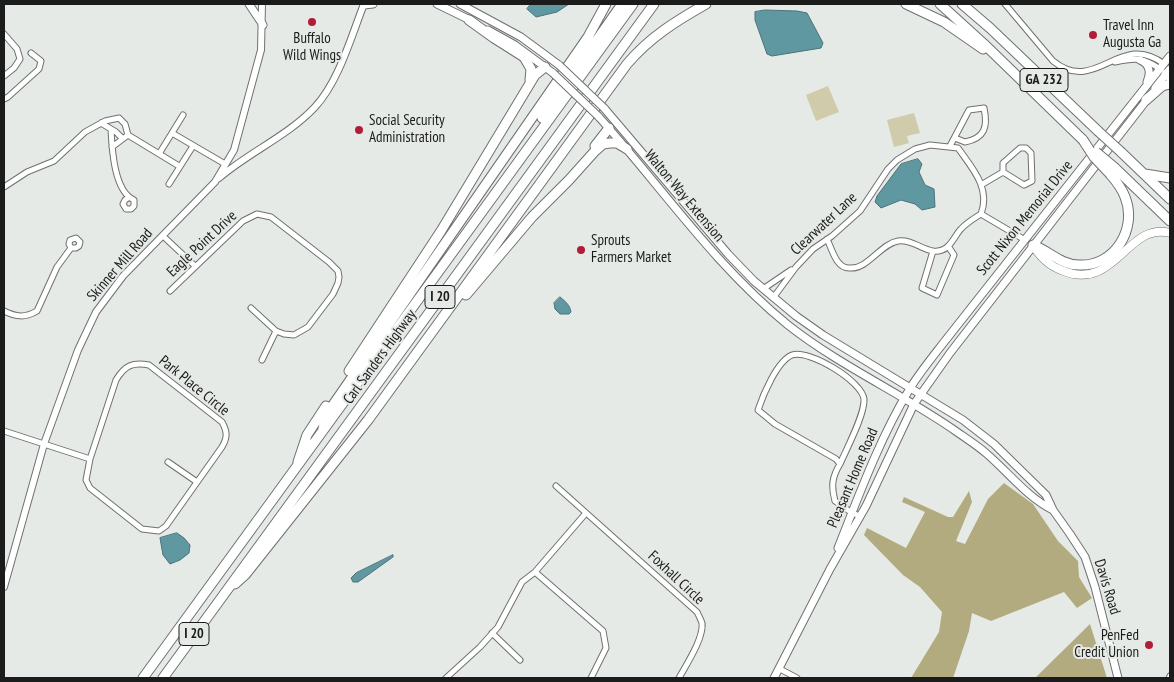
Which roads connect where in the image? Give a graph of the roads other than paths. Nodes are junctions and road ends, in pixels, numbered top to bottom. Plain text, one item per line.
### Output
1 (249, 4) edge
2 (262, 4) edge
3 (373, 4) edge
4 (437, 4) edge
5 (460, 4) edge
6 (606, 4) edge
7 (622, 4) edge
8 (633, 4) edge
9 (654, 4) edge
10 (706, 4) edge
11 (906, 4) edge
12 (940, 4) edge
13 (962, 4) edge
14 (971, 4) edge
15 (1005, 4) edge
16 (364, 5) edge
17 (469, 20) junction
18 (263, 25) junction
19 (990, 28) junction
20 (4, 34) edge
21 (31, 53) dead end
22 (1170, 56) edge
23 (999, 60) junction
24 (1140, 60) junction
25 (1109, 63) junction
26 (558, 64) junction
27 (549, 70) junction
28 (1167, 70) edge
29 (4, 76) edge
30 (1170, 84) edge
31 (529, 85) junction
32 (4, 99) edge
33 (1142, 99) junction
34 (183, 115) dead end
35 (613, 118) junction
36 (101, 124) junction
37 (609, 128) junction
38 (110, 130) junction
39 (172, 133) junction
40 (128, 135) junction
41 (122, 138) junction
42 (955, 138) junction
43 (112, 146) junction
44 (193, 146) junction
45 (950, 146) junction
46 (627, 149) junction
47 (234, 150) junction
48 (159, 154) junction
49 (246, 158) junction
50 (225, 164) junction
51 (179, 166) junction
52 (512, 171) junction
53 (1113, 171) junction
54 (1003, 172) junction
55 (1142, 173) junction
56 (1170, 178) edge
57 (215, 182) junction
58 (170, 184) dead end
59 (981, 184) junction
60 (4, 187) edge
61 (558, 190) junction
62 (128, 198) dead end
63 (1170, 199) edge
64 (981, 214) junction
65 (1170, 221) edge
66 (1170, 233) edge
67 (163, 236) junction
68 (827, 239) junction
69 (717, 241) junction
70 (1029, 242) junction
71 (709, 246) junction
72 (948, 246) junction
73 (71, 248) dead end
74 (933, 251) junction
75 (195, 266) junction
76 (796, 267) junction
77 (763, 289) junction
78 (170, 291) dead end
79 (773, 298) junction
80 (251, 308) dead end
81 (4, 311) edge
82 (440, 321) junction
83 (276, 331) junction
84 (818, 346) junction
85 (811, 357) junction
86 (262, 360) dead end
87 (910, 388) junction
88 (921, 394) junction
89 (904, 399) junction
90 (914, 404) junction
91 (4, 431) edge
92 (323, 432) junction
93 (44, 444) junction
94 (90, 459) junction
95 (168, 462) dead end
96 (840, 464) junction
97 (296, 468) junction
98 (197, 482) junction
99 (556, 486) dead end
100 (1053, 510) junction
101 (586, 513) junction
102 (852, 513) junction
103 (860, 516) junction
104 (830, 569) junction
105 (535, 572) junction
106 (4, 587) edge
107 (226, 590) junction
108 (492, 633) junction
109 (520, 660) dead end
110 (780, 669) junction
111 (143, 678) edge
112 (163, 678) edge
113 (446, 678) edge
114 (591, 678) edge
115 (679, 678) edge
116 (774, 678) edge
117 (797, 678) edge
118 (1118, 678) edge

1 - 18 main road
2 - 18 street, Skinner Mill Road
3 - 16 main road
4 - 17 main road, Walton Way Extension
5 - 26 main road, Walton Way Extension
6 - 92 highway
7 - 52 highway
8 - 52 highway, Carl Sanders Highway / I 20
9 - 107 highway, Carl Sanders Highway / I 20
10 - 82 highway
11 - 23 highway
12 - 23 highway, GA 232
13 - 19 highway, GA 232
14 - 19 highway
15 - 25 street
16 - 49 street
17 - 27 main road, Walton Way Extension
17 - 31 highway
18 - 47 street, Skinner Mill Road
19 - 55 highway, GA 232, bridge
20 - 29 street
21 - 32 street
22 - 28 main road, Scott Nixon Memorial Drive
23 - 53 highway, GA 232, bridge
24 - 25 street
24 - 28 street
24 - 33 main road
25 - 28 street
26 - 27 main road
26 - 35 main road, Walton Way Extension, bridge
27 - 31 highway
27 - 37 main road, Walton Way Extension, bridge
28 - 33 main road, Scott Nixon Memorial Drive
30 - 33 highway
31 - 97 highway
33 - 70 main road, Scott Nixon Memorial Drive
34 - 39 street
35 - 37 main road
35 - 69 main road, Walton Way Extension
36 - 38 street
36 - 40 street
36 - 60 street
37 - 46 main road, Walton Way Extension
37 - 61 highway
38 - 41 street
38 - 43 street
39 - 44 street
39 - 48 street
40 - 41 street
40 - 48 street
41 - 43 street
42 - 42 street
42 - 45 street
43 - 62 street
44 - 50 street
44 - 51 street
45 - 59 street
45 - 68 street, Clearwater Lane
46 - 61 highway
46 - 71 main road, Walton Way Extension
47 - 49 street
47 - 50 street, Skinner Mill Road
48 - 51 street
49 - 57 street
50 - 57 street, Skinner Mill Road
51 - 58 street
52 - 92 highway, Carl Sanders Highway / I 20
53 - 65 highway
53 - 70 highway
54 - 54 street
54 - 59 street
55 - 56 highway
55 - 63 highway, GA 232
57 - 67 street, Skinner Mill Road
59 - 64 street
61 - 82 highway
64 - 70 street
64 - 72 street
66 - 70 main road
67 - 75 street
67 - 93 street, Skinner Mill Road
68 - 74 street
68 - 76 street, Clearwater Lane
69 - 71 main road
69 - 77 main road, Walton Way Extension
70 - 87 main road, Scott Nixon Memorial Drive
70 - 88 main road, Scott Nixon Memorial Drive
71 - 84 main road, Walton Way Extension
72 - 74 street
72 - 74 street
73 - 81 street
75 - 78 street, Eagle Point Drive
75 - 83 street, Eagle Point Drive
76 - 77 street
76 - 79 street, Clearwater Lane
77 - 79 main road, Walton Way Extension
79 - 87 main road, Walton Way Extension
80 - 83 street
82 - 107 highway
83 - 86 street
84 - 85 street
84 - 89 main road, Walton Way Extension
85 - 96 street
85 - 96 street
87 - 88 main road, Walton Way Extension
87 - 89 main road, Scott Nixon Memorial Drive
88 - 90 main road, Scott Nixon Memorial Drive
88 - 100 main road, Davis Road
89 - 90 main road, Walton Way Extension
89 - 102 main road, Pleasant Home Road
90 - 100 main road, Davis Road
90 - 103 main road, Pleasant Home Road
91 - 93 street
92 - 97 highway, Carl Sanders Highway / I 20
93 - 94 street
93 - 106 street, Skinner Mill Road
94 - 98 street, Park Place Circle
94 - 98 street, Park Place Circle
95 - 98 street
96 - 102 street
97 - 111 highway, Carl Sanders Highway / I 20
99 - 101 street, Foxhall Circle
100 - 118 main road, Davis Road
101 - 105 street
101 - 115 street, Foxhall Circle
102 - 103 street
102 - 104 main road, Pleasant Home Road
103 - 104 main road, Pleasant Home Road
104 - 110 main road, Pleasant Home Road
105 - 108 street
105 - 114 street
107 - 112 highway, Carl Sanders Highway / I 20
108 - 109 street
108 - 113 street
110 - 116 main road, Pleasant Home Road
110 - 117 street

